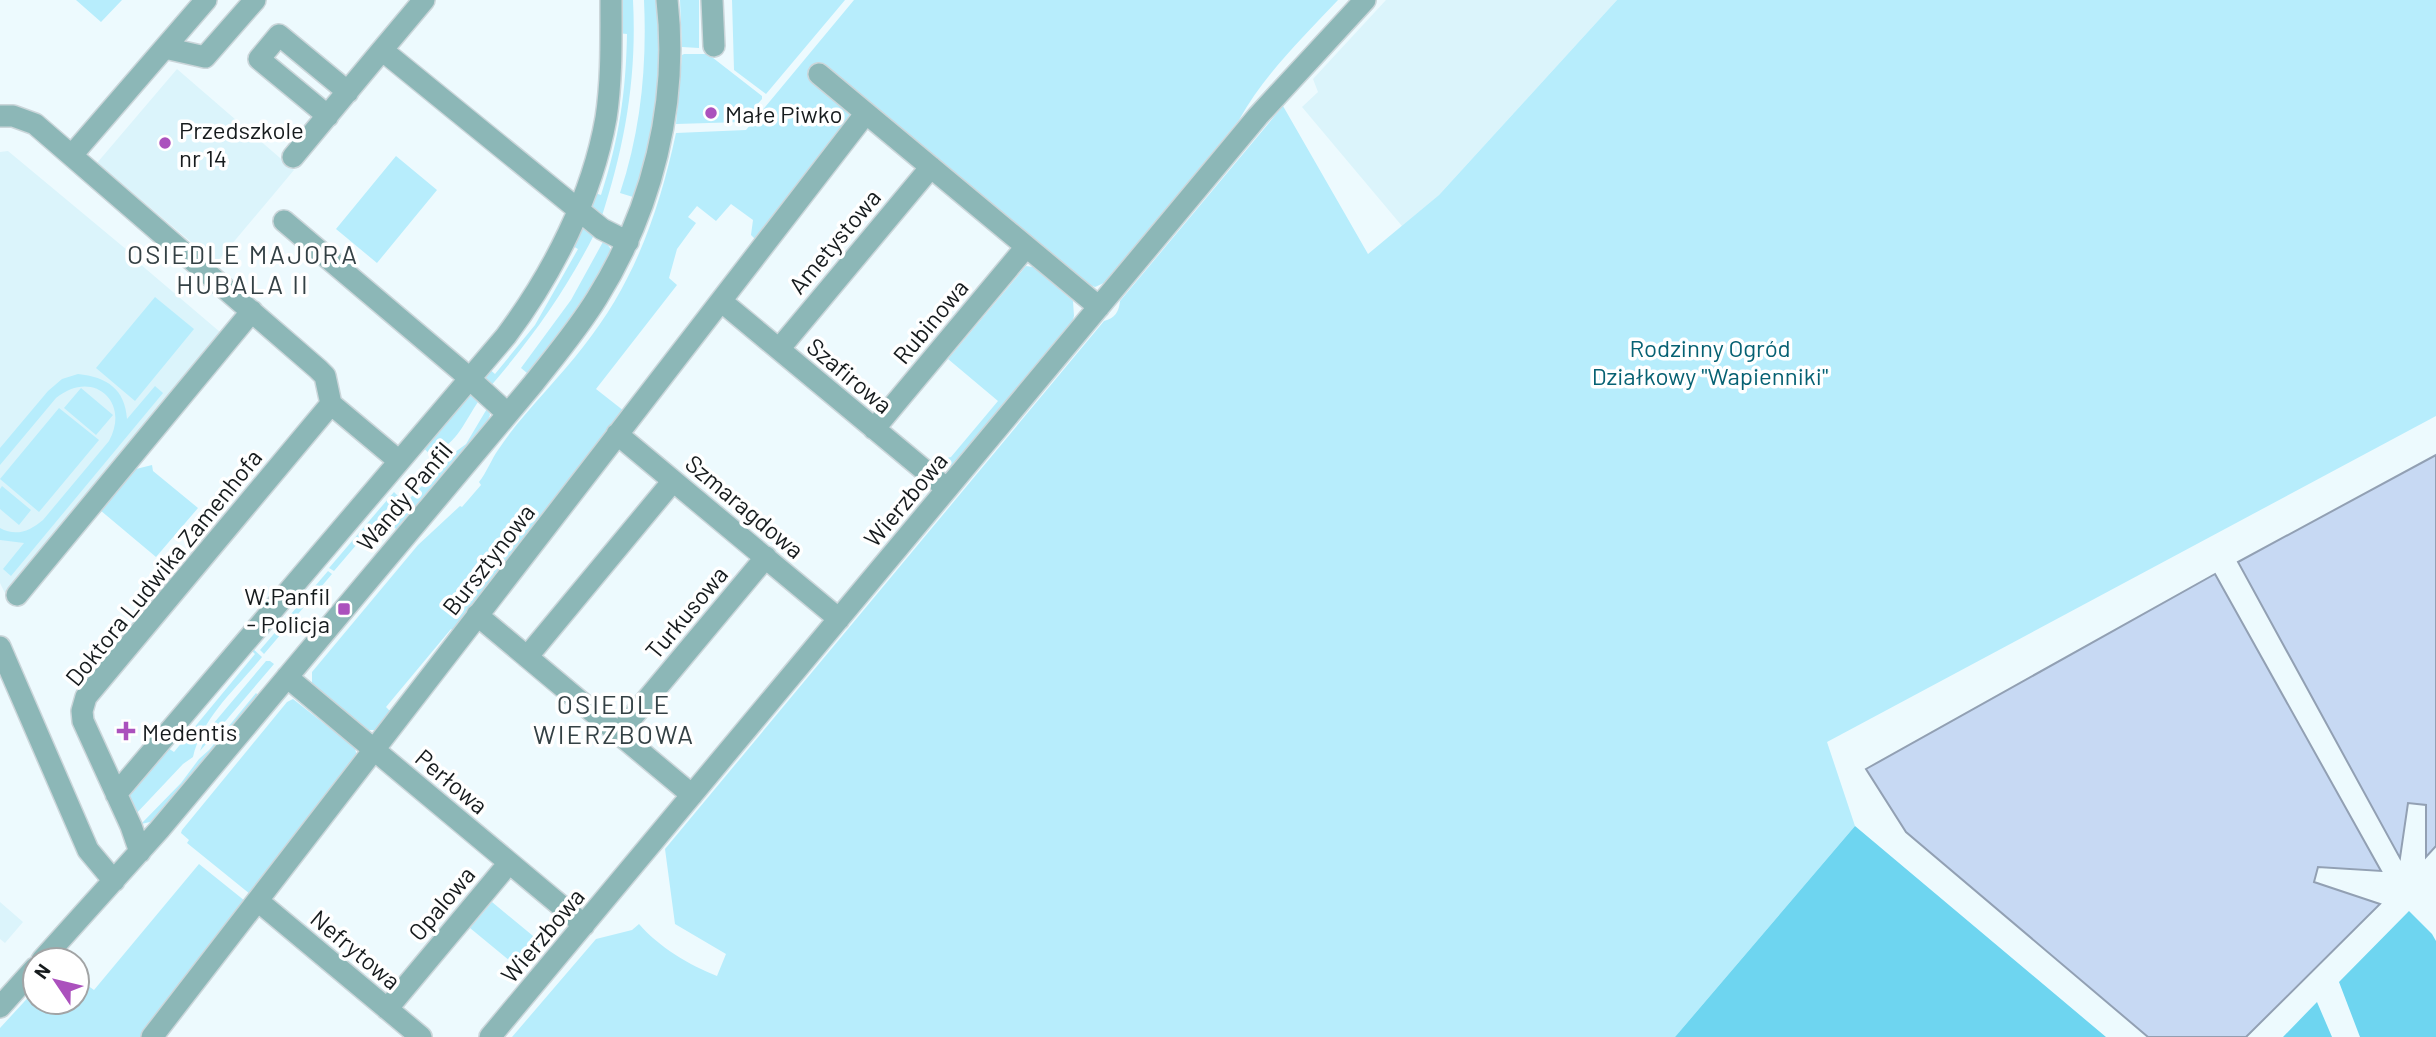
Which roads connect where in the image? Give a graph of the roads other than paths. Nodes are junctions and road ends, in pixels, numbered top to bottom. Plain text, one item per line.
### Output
1 (206, 0) edge
2 (255, 0) edge
3 (424, 0) edge
4 (611, 0) edge
5 (667, 0) edge
6 (712, 0) edge
7 (1365, 0) edge
8 (714, 46) dead end
9 (164, 48) junction
10 (382, 50) junction
11 (819, 74) dead end
12 (348, 92) junction
13 (866, 113) junction
14 (0, 116) edge
15 (328, 116) junction
16 (72, 155) junction
17 (293, 158) dead end
18 (931, 167) junction
19 (578, 210) junction
20 (284, 221) dead end
21 (628, 242) junction
22 (1026, 247) junction
23 (721, 301) junction
24 (1099, 307) junction
25 (252, 311) junction
26 (779, 349) junction
27 (469, 379) junction
28 (331, 404) junction
29 (508, 414) junction
30 (874, 429) junction
31 (617, 434) junction
32 (399, 461) junction
33 (673, 481) junction
34 (947, 489) junction
35 (766, 557) junction
36 (17, 595) dead end
37 (477, 615) junction
38 (839, 618) junction
39 (0, 647) edge
40 (527, 657) junction
41 (287, 677) junction
42 (619, 733) junction
43 (374, 750) junction
44 (116, 794) junction
45 (692, 795) junction
46 (140, 852) junction
47 (509, 863) junction
48 (114, 881) junction
49 (258, 901) junction
50 (584, 925) junction
51 (55, 946) edge
52 (21, 984) edge
53 (0, 1007) edge
54 (387, 1009) junction
55 (155, 1036) edge
56 (421, 1037) edge
57 (490, 1037) edge

1 - 9 street
2 - 9 street
3 - 10 street
4 - 19 street
5 - 21 street, Wandy Panfil
6 - 8 street
7 - 24 street, Wierzbowa
9 - 16 street
10 - 12 street
10 - 19 street
11 - 13 street
12 - 15 street
12 - 15 street
13 - 18 street
13 - 23 street, Bursztynowa
14 - 16 street
15 - 17 street
16 - 25 street
18 - 22 street
18 - 26 street, Ametystowa
19 - 21 street
19 - 27 street
20 - 27 street
21 - 29 street, Wandy Panfil
22 - 24 street
22 - 30 street, Rubinowa
23 - 26 street, Szafirowa
23 - 31 street, Bursztynowa
24 - 34 street, Wierzbowa
25 - 28 street
25 - 36 street
26 - 30 street, Szafirowa
27 - 29 street
27 - 32 street
28 - 32 street
28 - 44 street, Doktora Ludwika Zamenhofa
29 - 41 street, Wandy Panfil
30 - 34 street, Szafirowa
31 - 33 street, Szmaragdowa
31 - 37 street, Bursztynowa
32 - 44 street
33 - 35 street, Szmaragdowa
33 - 40 street
34 - 38 street, Wierzbowa
35 - 38 street, Szmaragdowa
35 - 42 street, Turkusowa
37 - 40 street
37 - 43 street, Bursztynowa
38 - 45 street, Wierzbowa
39 - 48 street
40 - 42 street
41 - 43 street, Perłowa
41 - 46 street, Wandy Panfil
42 - 45 street
43 - 47 street, Perłowa
43 - 49 street, Bursztynowa
44 - 46 street, Doktora Ludwika Zamenhofa
45 - 50 street, Wierzbowa
46 - 48 street, Wandy Panfil
47 - 50 street, Perłowa
47 - 54 street, Opalowa
48 - 51 street, Wandy Panfil
49 - 54 street, Nefrytowa
49 - 55 street, Bursztynowa
50 - 57 street, Wierzbowa
52 - 53 street
54 - 56 street, Nefrytowa

